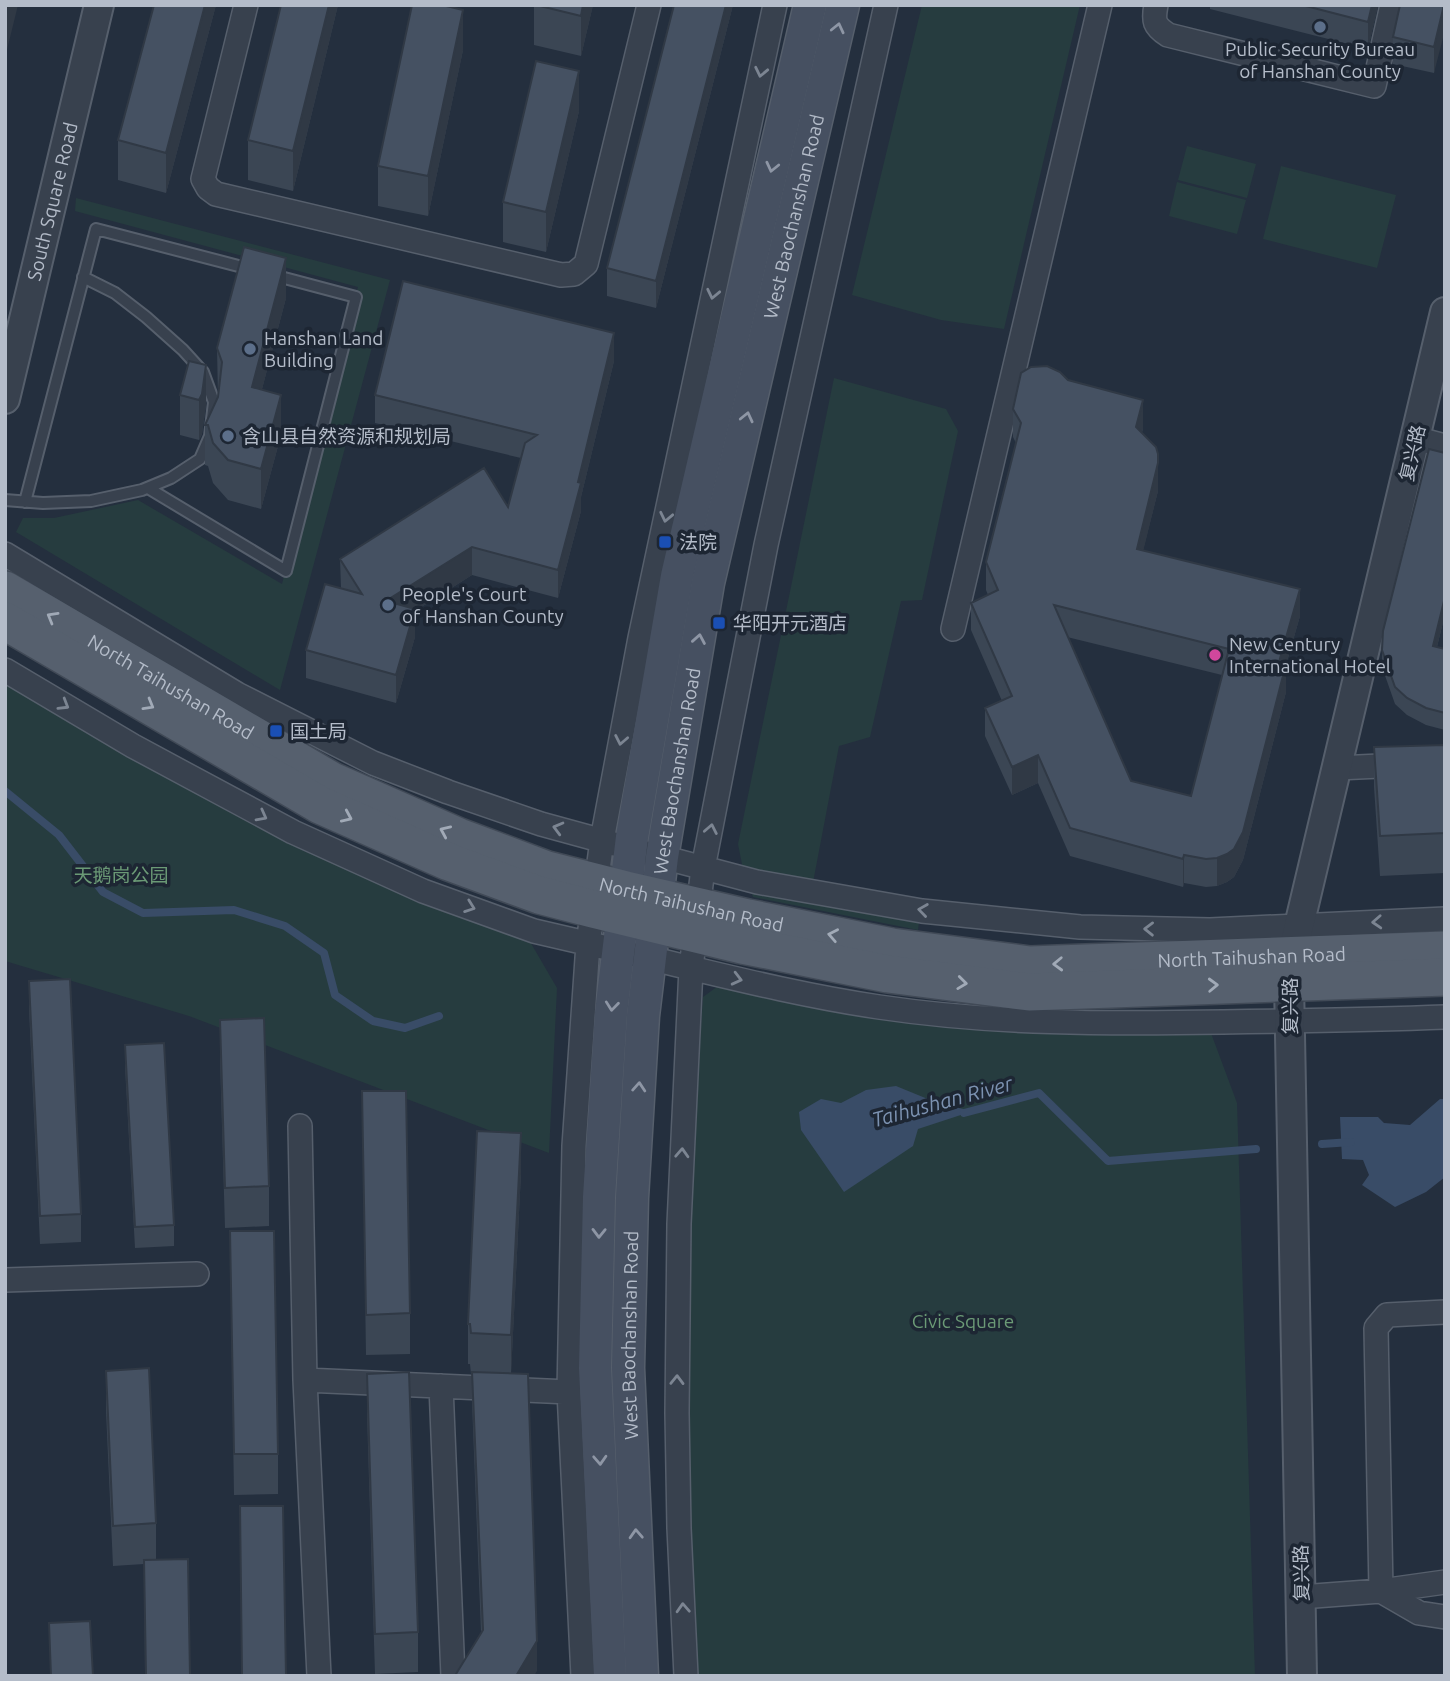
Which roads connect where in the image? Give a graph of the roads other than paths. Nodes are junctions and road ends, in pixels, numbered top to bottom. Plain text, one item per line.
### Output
1 (99, 5) edge
2 (246, 5) edge
3 (649, 5) edge
4 (775, 5) edge
5 (810, 5) edge
6 (843, 5) edge
7 (887, 5) edge
8 (1100, 5) edge
9 (1156, 5) edge
10 (1392, 5) edge
11 (83, 277) junction
12 (1445, 312) edge
13 (5, 399) edge
14 (1415, 438) junction
15 (1445, 446) edge
16 (148, 488) junction
17 (5, 499) edge
18 (25, 502) junction
19 (5, 554) edge
20 (5, 590) edge
21 (5, 621) edge
22 (953, 629) dead end
23 (5, 670) edge
24 (1445, 763) edge
25 (1337, 768) junction
26 (616, 844) junction
27 (662, 857) junction
28 (703, 868) junction
29 (623, 919) junction
30 (1445, 919) edge
31 (695, 937) junction
32 (1445, 950) edge
33 (1293, 955) junction
34 (1445, 976) edge
35 (1445, 1017) edge
36 (1290, 1021) junction
37 (300, 1126) dead end
38 (197, 1274) dead end
39 (5, 1280) edge
40 (1445, 1312) edge
41 (305, 1380) junction
42 (441, 1386) junction
43 (569, 1392) junction
44 (1445, 1582) edge
45 (1381, 1591) junction
46 (1301, 1597) junction
47 (1445, 1617) edge
48 (319, 1676) edge
49 (453, 1676) edge
50 (583, 1676) edge
51 (610, 1676) edge
52 (642, 1676) edge
53 (686, 1676) edge
54 (1302, 1676) edge

1 - 13 street, South Square Road
2 - 3 street
4 -> 26 street
5 -> 26 main road, West Baochanshan Road
27 -> 6 main road, West Baochanshan Road
28 -> 7 street
8 - 22 street
9 - 10 street
11 - 16 lane
11 - 16 lane
11 - 18 lane
12 - 14 street, 复兴路
14 - 15 street
14 - 25 street, 复兴路
16 - 18 lane
17 - 18 lane
26 -> 19 street
29 -> 20 main road, North Taihushan Road
21 -> 29 main road, North Taihushan Road
23 -> 29 street
24 - 25 street
25 - 33 street, 复兴路
26 - 27 street
26 - 29 main road, West Baochanshan Road
27 - 28 street
27 - 29 main road, West Baochanshan Road
28 - 31 street
33 -> 28 street
29 - 31 main road, North Taihushan Road
29 - 31 street
29 - 43 street
29 -> 51 main road, West Baochanshan Road
52 -> 29 main road, West Baochanshan Road
30 -> 33 street
31 - 33 main road, North Taihushan Road
31 -> 36 street
53 -> 31 street
32 - 33 main road, North Taihushan Road
33 - 34 main road, North Taihushan Road
33 - 36 street, 复兴路
35 - 36 street
36 - 46 street, 复兴路
37 - 41 street
38 - 39 street
40 - 45 street
41 - 42 street
41 - 48 street
42 - 43 street
42 - 49 street
43 - 50 street
44 - 45 street
45 - 46 street
45 - 47 street
46 - 54 street, 复兴路

